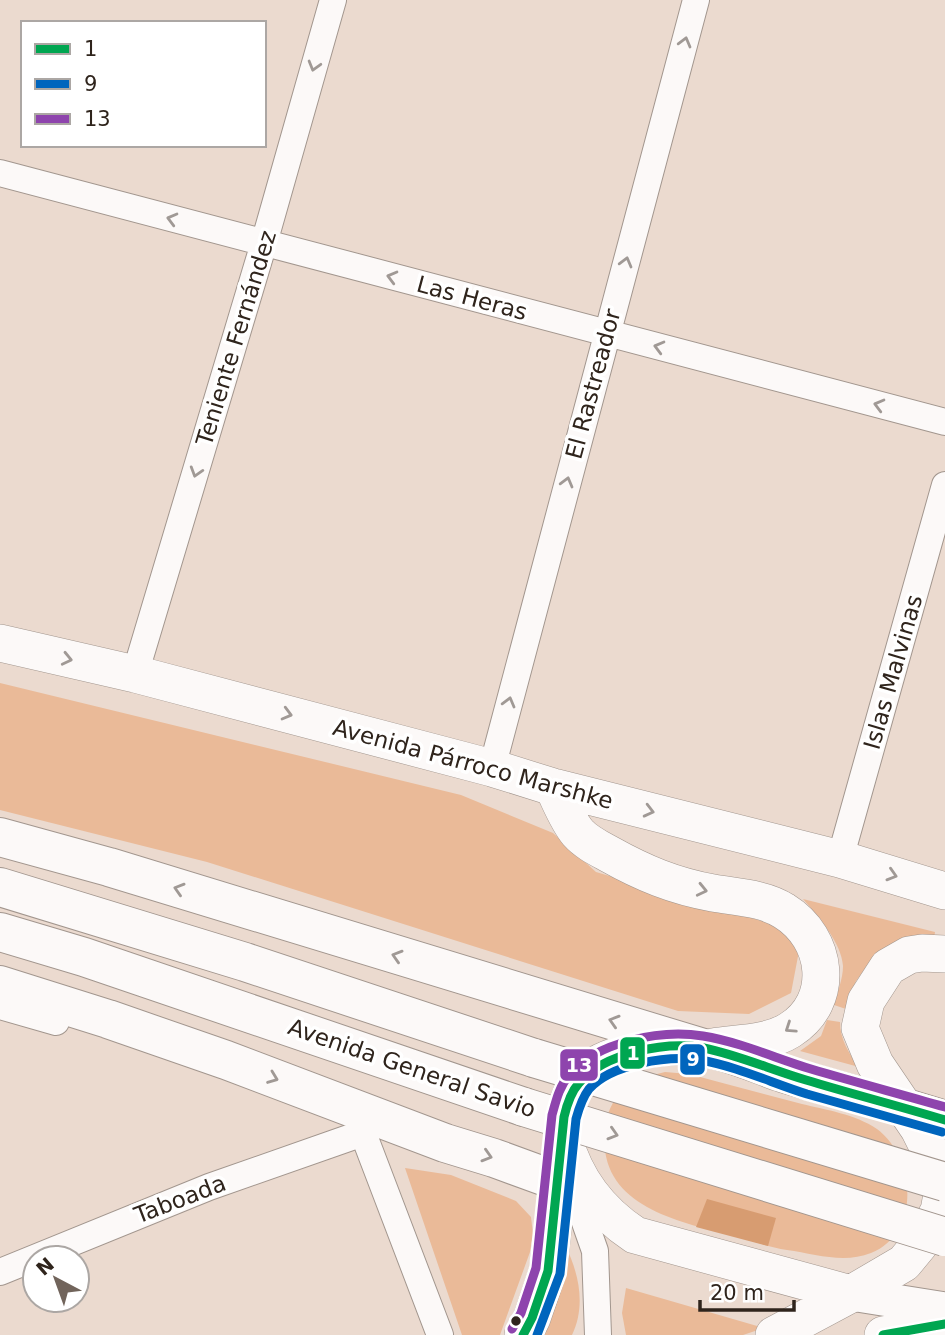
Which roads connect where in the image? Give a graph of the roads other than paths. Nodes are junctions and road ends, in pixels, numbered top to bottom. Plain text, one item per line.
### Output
1 (333, 0) edge
2 (696, 0) edge
3 (0, 173) edge
4 (264, 243) junction
5 (606, 334) junction
6 (945, 422) edge
7 (945, 485) edge
8 (0, 643) edge
9 (135, 674) junction
10 (492, 768) junction
11 (553, 786) junction
12 (0, 837) edge
13 (840, 859) junction
14 (0, 887) edge
15 (945, 891) edge
16 (0, 932) edge
17 (945, 954) edge
18 (0, 985) edge
19 (0, 1006) edge
20 (703, 1048) junction
21 (226, 1060) junction
22 (906, 1108) junction
23 (945, 1120) edge
24 (362, 1122) junction
25 (564, 1138) junction
26 (945, 1182) edge
27 (576, 1192) junction
28 (945, 1237) edge
29 (0, 1272) edge
30 (851, 1294) junction
31 (945, 1309) edge
32 (945, 1324) edge
33 (440, 1335) edge
34 (523, 1335) edge
35 (598, 1335) edge
36 (774, 1335) edge
37 (883, 1335) edge

1 -> 4 street, Teniente Fernández
5 -> 2 street, El Rastreador
4 -> 3 street, Las Heras
5 -> 4 street, Las Heras
4 -> 9 street, Teniente Fernández
6 -> 5 street, Las Heras
10 -> 5 street, El Rastreador
7 - 13 street, Islas Malvinas
8 -> 9 main road, Avenida Párroco Marshke
9 -> 10 main road, Avenida Párroco Marshke
10 - 11 main road, Avenida Párroco Marshke
11 -> 13 main road, Avenida Párroco Marshke
11 -> 20 main road
20 -> 12 highway
13 -> 15 main road, Avenida Párroco Marshke
14 - 26 highway, Avenida General Savio, bridge
16 -> 28 highway, Avenida General Savio, bridge
17 - 22 main road
18 - 21 highway
19 - 21 street
20 - 22 main road
20 - 25 main road
21 -> 24 highway
22 - 23 highway
22 - 30 main road
24 -> 27 highway
24 - 29 street, Taboada
24 - 33 street
25 - 27 main road
25 - 27 main road
27 - 30 main road
27 - 34 main road
27 - 35 street
30 - 31 street
30 - 36 main road
32 - 37 main road

